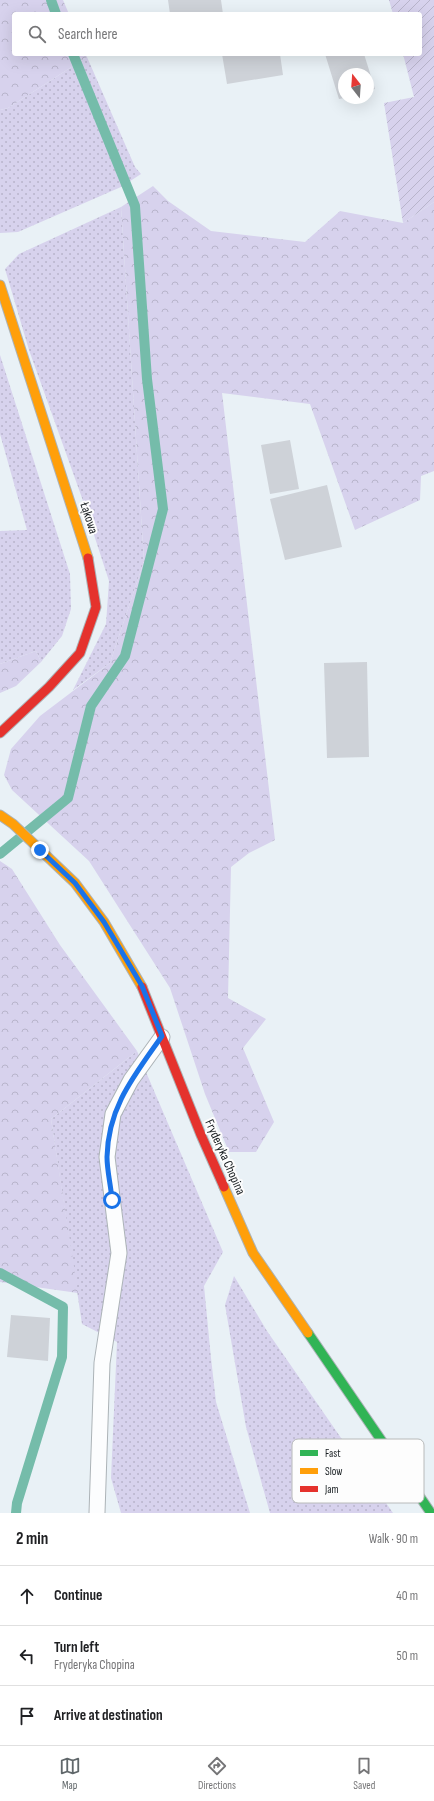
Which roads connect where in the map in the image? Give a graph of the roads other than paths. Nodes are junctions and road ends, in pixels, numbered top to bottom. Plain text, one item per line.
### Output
1 (0, 285) edge
2 (0, 733) edge
3 (0, 815) edge
4 (162, 1036) junction
5 (381, 1439) edge
6 (424, 1503) edge
7 (97, 1513) edge
8 (431, 1513) edge

1 - 2 street, Łąkowa
3 - 4 street, Fryderyka Chopina
4 - 5 street, Fryderyka Chopina
4 - 7 lane
6 - 8 street, Fryderyka Chopina

